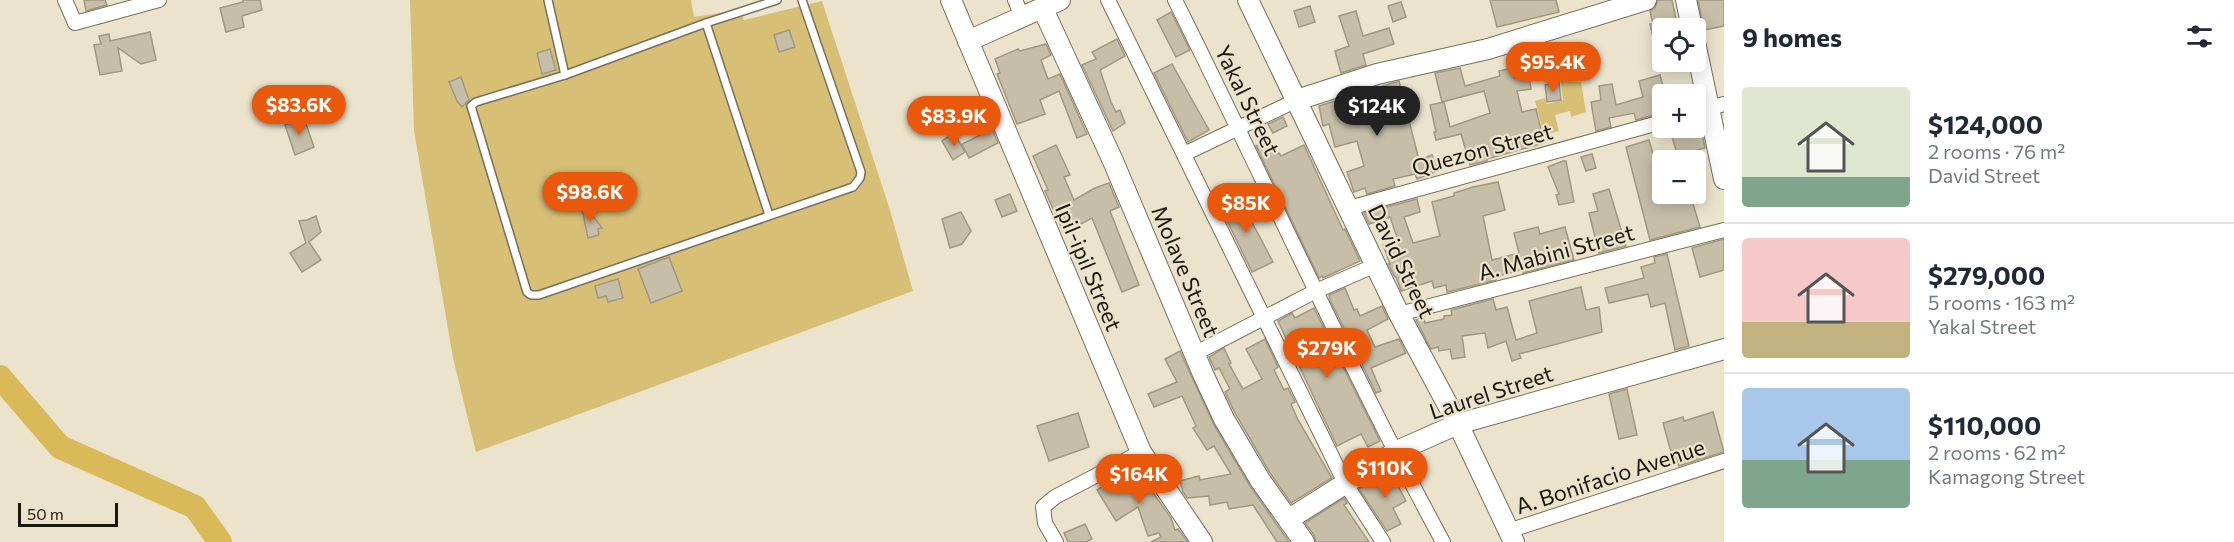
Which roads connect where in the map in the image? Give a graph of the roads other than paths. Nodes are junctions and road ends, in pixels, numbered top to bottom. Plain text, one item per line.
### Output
1 (65, 0) edge
2 (159, 0) edge
3 (548, 0) edge
4 (777, 0) edge
5 (802, 0) edge
6 (951, 0) edge
7 (1108, 0) edge
8 (1175, 0) edge
9 (1248, 0) edge
10 (1646, 0) edge
11 (1686, 0) edge
12 (1052, 5) edge
13 (1019, 8) edge
14 (1690, 18) edge
15 (706, 23) junction
16 (968, 41) junction
17 (1702, 72) edge
18 (566, 75) junction
19 (1297, 100) junction
20 (1710, 108) edge
21 (1652, 125) edge
22 (1239, 128) junction
23 (1184, 154) junction
24 (1724, 179) edge
25 (1349, 208) junction
26 (769, 215) junction
27 (1724, 230) edge
28 (1376, 265) junction
29 (1316, 291) junction
30 (1399, 314) junction
31 (1264, 319) junction
32 (1724, 349) edge
33 (1196, 353) junction
34 (1458, 424) junction
35 (1397, 451) junction
36 (1142, 452) junction
37 (1724, 460) edge
38 (1345, 483) junction
39 (1289, 519) junction
40 (1511, 536) edge
41 (1056, 542) edge
42 (1202, 542) edge
43 (1304, 542) edge
44 (1383, 542) edge
45 (1443, 542) edge

1 - 2 street
3 - 18 lane
4 - 15 lane
5 - 26 lane
6 - 16 street, Ipil-ipil Street
7 - 23 street
8 - 22 street, Yakal Street
9 - 19 street, David Street
10 - 19 street
11 - 14 street
12 - 13 street
12 - 33 street, Molave Street
13 - 16 street
15 - 18 lane
15 - 26 lane
16 - 36 street, Ipil-ipil Street
17 - 20 street
18 - 26 lane
19 - 22 street
19 - 25 street, David Street
20 - 24 street
21 - 25 street, Quezon Street
22 - 23 street
22 - 29 street, Yakal Street
23 - 31 street
25 - 28 street, David Street
27 - 30 street, A. Mabini Street
28 - 29 street
28 - 30 street, David Street
29 - 31 street
29 - 35 street, Yakal Street
30 - 34 street, David Street
31 - 33 street
31 - 38 street
32 - 34 street, Laurel Street
33 - 39 street, Molave Street
34 - 35 street, Laurel Street
34 - 40 street, David Street
35 - 38 street, Laurel Street
35 - 45 street, Yakal Street
36 - 41 street
36 - 42 street, Ipil-ipil Street
37 - 40 street, A. Bonifacio Avenue
38 - 39 street, Laurel Street
38 - 44 street
39 - 43 street, Molave Street

